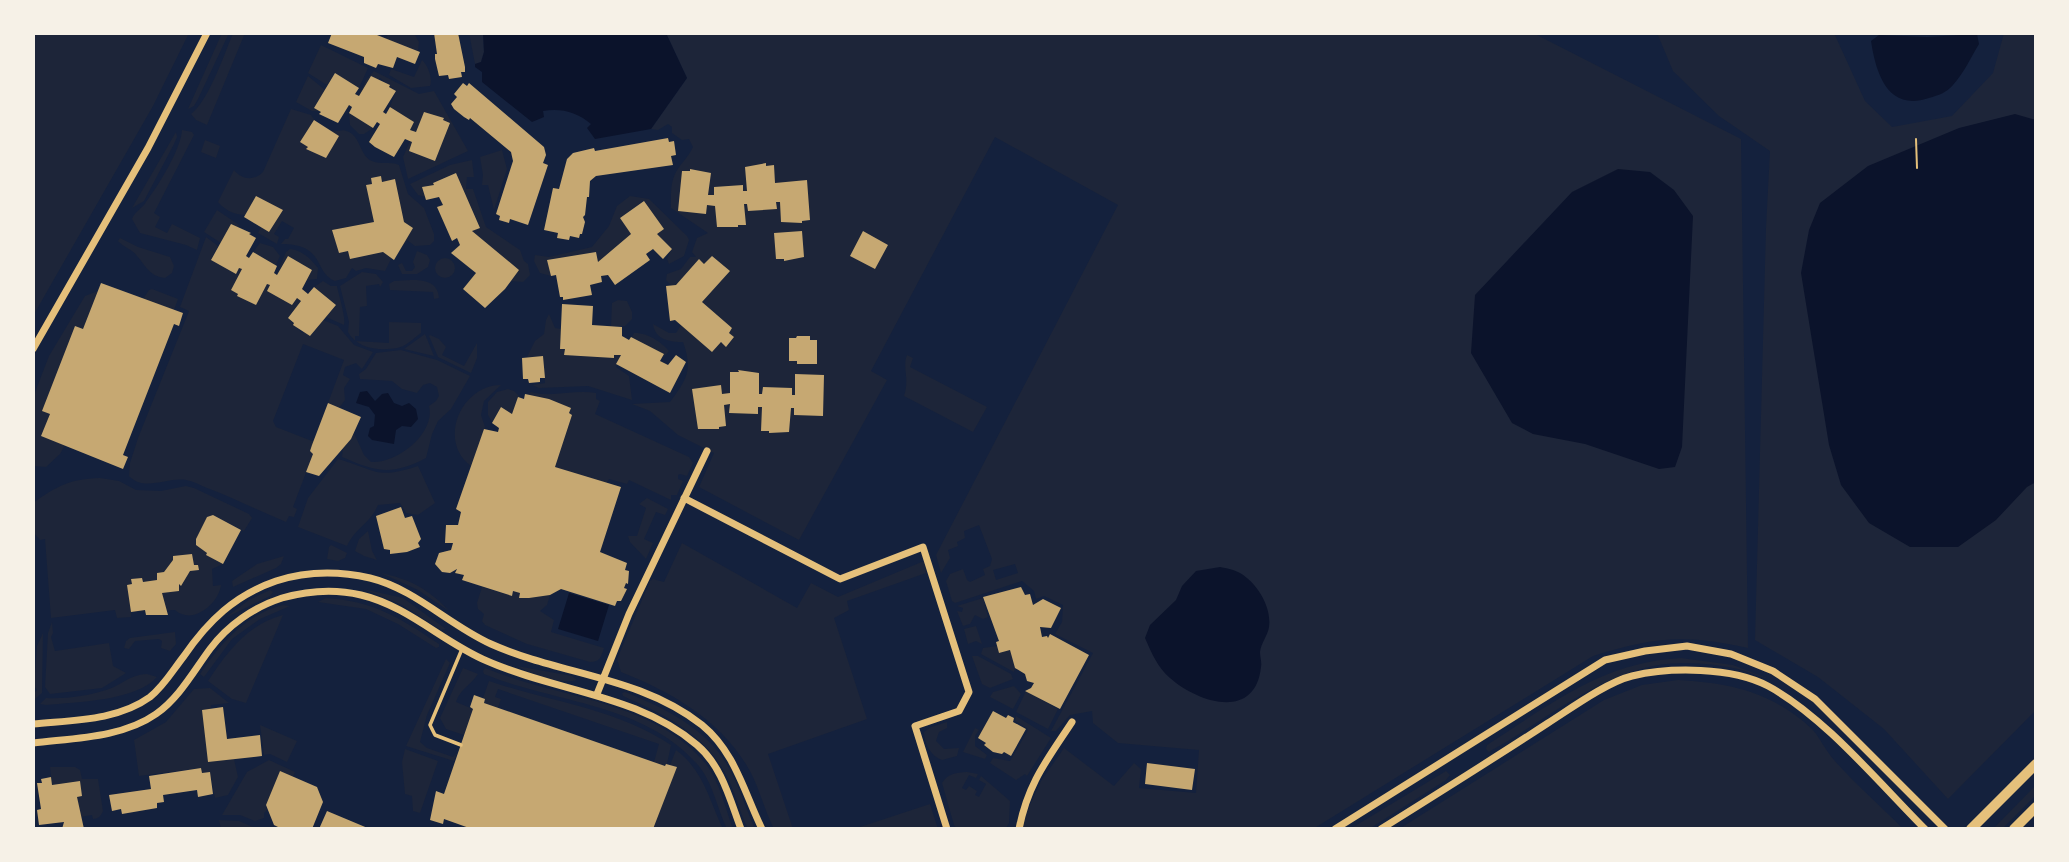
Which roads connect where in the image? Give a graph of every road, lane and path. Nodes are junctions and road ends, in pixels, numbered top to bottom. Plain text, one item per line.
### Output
1 (207, 33) edge
2 (1916, 139) dead end
3 (1917, 168) dead end
4 (33, 349) edge
5 (707, 451) dead end
6 (684, 498) junction
7 (468, 632) junction
8 (198, 636) junction
9 (211, 647) junction
10 (462, 649) junction
11 (603, 677) junction
12 (597, 694) junction
13 (1072, 722) dead end
14 (33, 724) edge
15 (33, 744) edge
16 (461, 745) dead end
17 (2036, 764) edge
18 (2036, 807) edge
19 (741, 828) edge
20 (762, 829) edge
21 (947, 829) edge
22 (1018, 829) edge
23 (1335, 829) edge
24 (1381, 829) edge
25 (1925, 829) edge
26 (1945, 829) edge
27 (1971, 829) edge
28 (2014, 829) edge

1 - 4 street
2 - 3 path
5 - 6 street
6 - 11 street
6 - 21 street
7 - 8 street
7 - 10 street
7 - 11 street
8 - 9 street
8 - 14 street
9 - 10 street
9 - 15 street
10 - 12 street
10 - 16 lane
11 - 12 street
11 - 20 street
12 - 19 street
13 - 22 street
17 - 27 main road
18 - 28 main road
23 - 26 street
24 - 25 street

